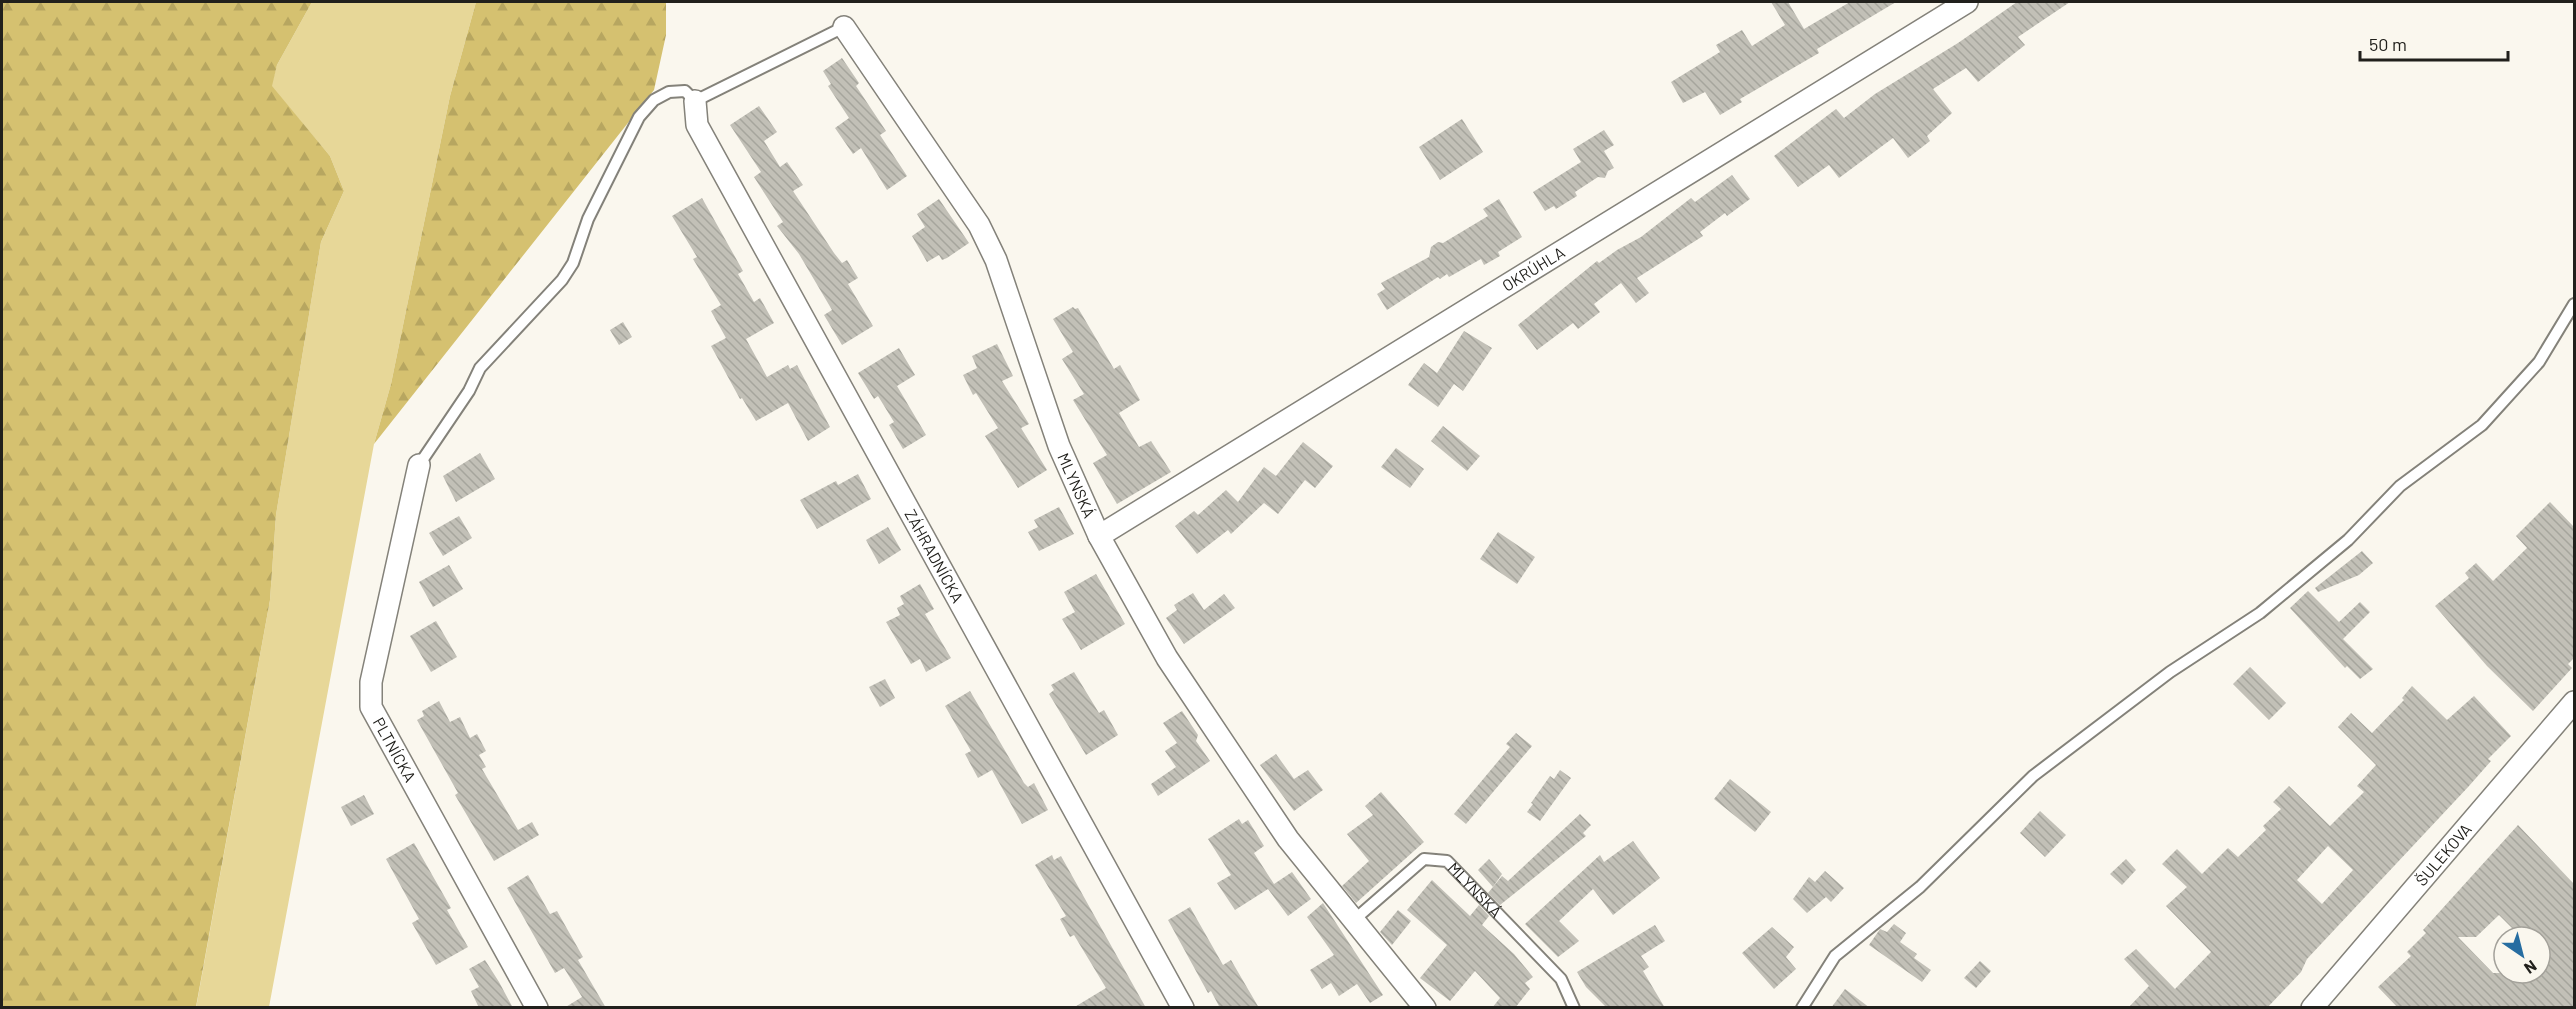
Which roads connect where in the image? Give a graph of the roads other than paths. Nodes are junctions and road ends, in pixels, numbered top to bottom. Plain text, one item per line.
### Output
1 (1967, 2) edge
2 (844, 27) joint
3 (695, 101) junction
4 (2574, 304) edge
5 (419, 465) joint
6 (1099, 536) junction
7 (2574, 702) edge
8 (1354, 920) junction
9 (537, 1008) edge
10 (1183, 1008) edge
11 (1425, 1008) edge
12 (1574, 1008) edge
13 (1802, 1008) edge
14 (2313, 1008) edge

1 - 6 street, OKRÚHLA
2 - 3 lane
2 - 6 street, MLYNSKÁ
3 - 5 lane
3 - 10 street, ZÁHRADNÍCKA
4 - 13 lane
5 - 9 street, PLTNÍCKA
6 - 8 street, MLYNSKÁ
7 - 14 street, ŠULEKOVA
8 - 11 street, MLYNSKÁ
8 - 12 lane, MLYNSKÁ

